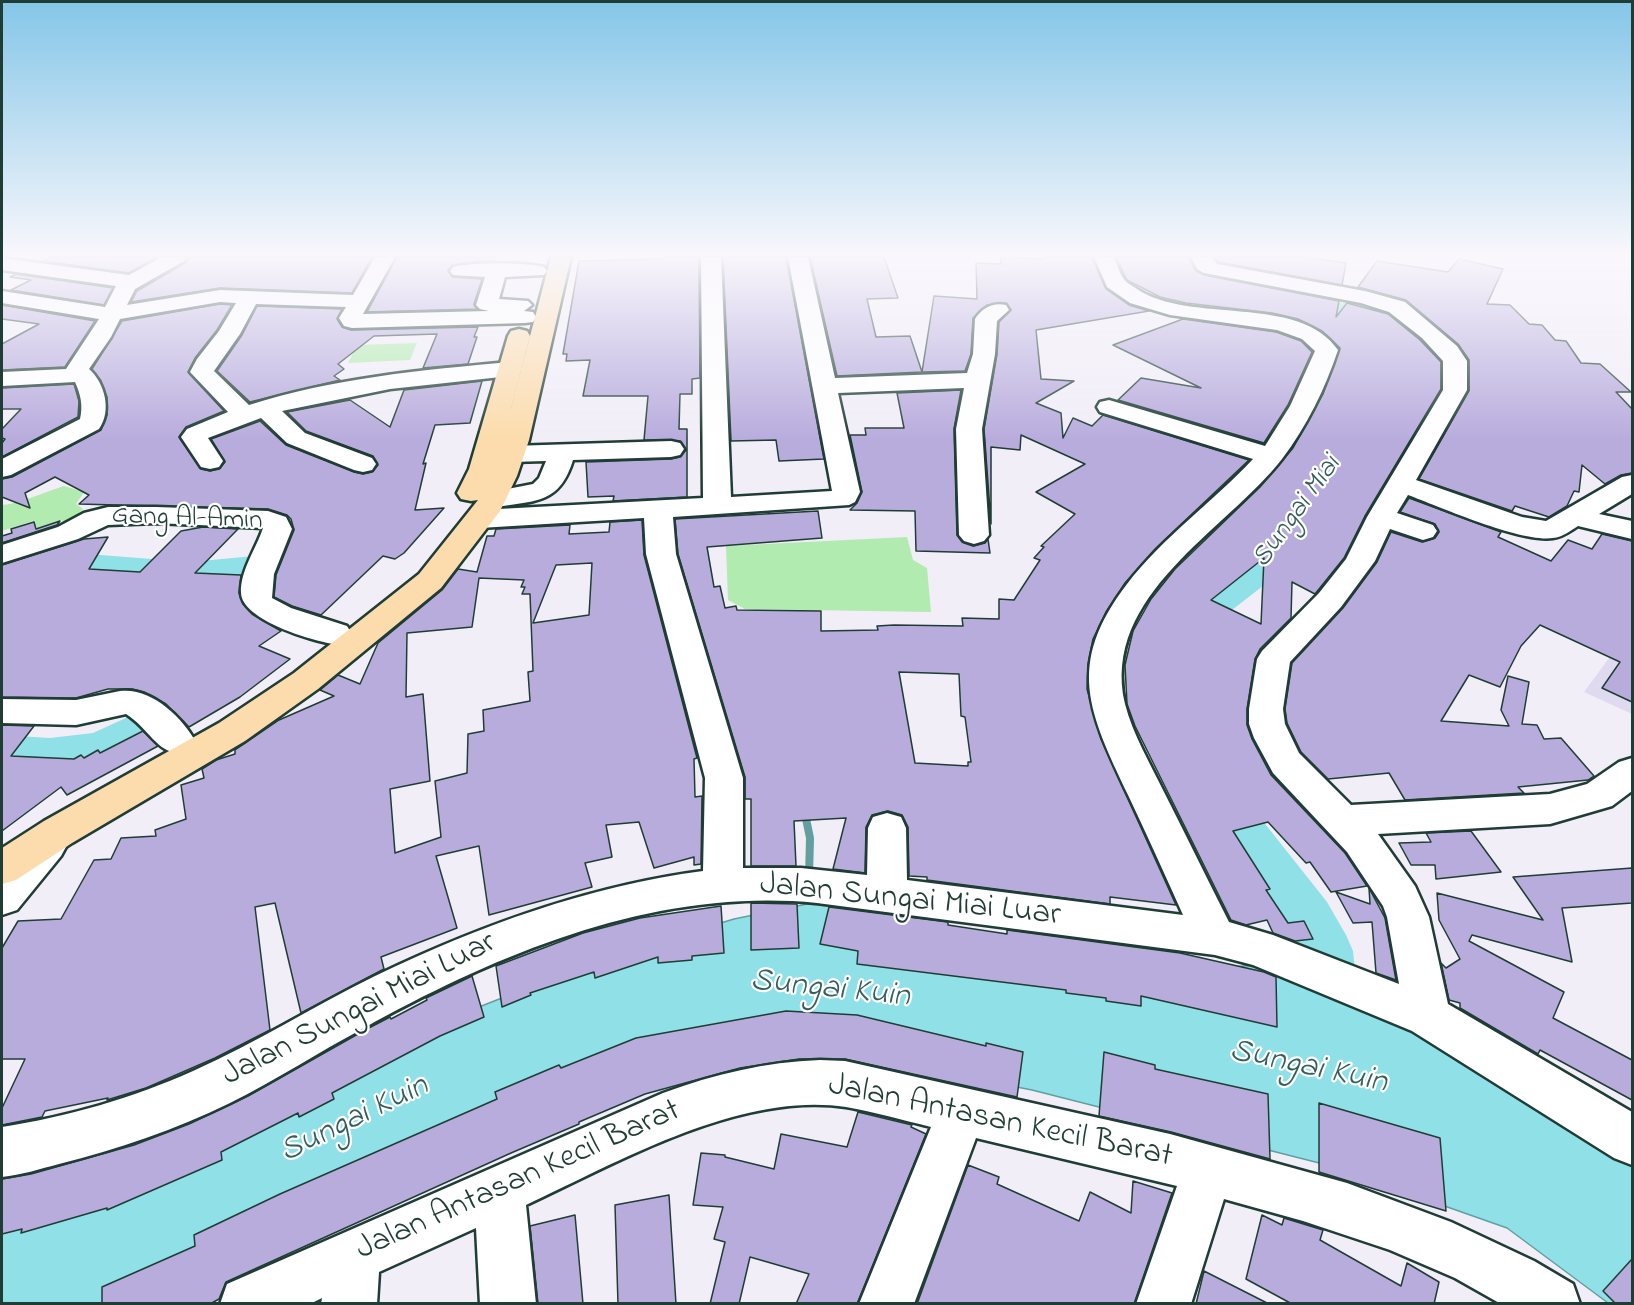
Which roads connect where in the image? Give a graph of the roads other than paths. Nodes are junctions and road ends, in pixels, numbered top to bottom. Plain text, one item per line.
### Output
1 (109, 318) edge
2 (238, 318) edge
3 (359, 318) edge
4 (445, 318) edge
5 (514, 318) edge
6 (524, 318) edge
7 (536, 318) edge
8 (712, 318) edge
9 (810, 318) edge
10 (989, 318) edge
11 (1230, 318) edge
12 (1411, 318) edge
13 (511, 365) junction
14 (83, 375) junction
15 (2, 379) edge
16 (977, 381) junction
17 (824, 386) junction
18 (1109, 407) dead end
19 (256, 413) junction
20 (506, 445) junction
21 (671, 449) dead end
22 (562, 452) junction
23 (1271, 456) junction
24 (210, 462) dead end
25 (363, 464) dead end
26 (2, 469) edge
27 (1632, 483) edge
28 (1402, 484) junction
29 (717, 506) junction
30 (658, 509) junction
31 (486, 510) junction
32 (1381, 517) junction
33 (1576, 517) junction
34 (1632, 530) edge
35 (1423, 531) dead end
36 (974, 535) dead end
37 (2, 554) edge
38 (336, 634) junction
39 (2, 711) edge
40 (162, 725) junction
41 (1632, 772) edge
42 (1344, 821) junction
43 (887, 828) dead end
44 (58, 832) junction
45 (2, 846) edge
46 (2, 868) edge
47 (723, 886) junction
48 (887, 895) junction
49 (2, 898) edge
50 (1215, 937) junction
51 (1417, 1012) junction
52 (962, 1110) junction
53 (1632, 1140) edge
54 (2, 1152) edge
55 (1208, 1169) junction
56 (499, 1191) junction
57 (352, 1279) edge
58 (247, 1304) edge
59 (508, 1304) edge
60 (886, 1304) edge
61 (1163, 1304) edge
62 (1553, 1304) edge

1 - 14 street
2 - 19 street
3 - 4 street
5 - 13 street
6 - 13 highway
7 - 20 highway
8 - 29 street
9 - 17 street
10 - 16 street
11 - 23 street
12 - 28 street
13 - 19 street
13 - 20 highway
14 - 15 street
14 - 26 street
16 - 17 street
16 - 36 street
17 - 29 street
18 - 23 street
19 - 24 street
19 - 25 street
20 - 22 street
20 - 31 highway
20 - 38 highway
21 - 22 street
22 - 31 street
23 - 50 street
27 - 33 street
28 - 32 street
28 - 33 street
29 - 30 street
30 - 31 street
30 - 47 street
31 - 44 highway
32 - 35 street
32 - 42 street
33 - 34 street
37 - 38 street, Gang Al-Amin
38 - 40 highway
39 - 40 street
40 - 45 highway
41 - 42 street
42 - 51 street
43 - 48 street
44 - 46 highway
44 - 49 street
47 - 48 street, Jalan Sungai Miai Luar
47 - 54 street, Jalan Sungai Miai Luar
48 - 50 street, Jalan Sungai Miai Luar
50 - 51 street, Jalan Sungai Miai Luar
51 - 53 street, Jalan Sungai Miai Luar
52 - 55 street, Jalan Antasan Kecil Barat
52 - 56 street, Jalan Antasan Kecil Barat
52 - 60 street
55 - 61 street
55 - 62 street, Jalan Antasan Kecil Barat
56 - 57 street, Jalan Antasan Kecil Barat
56 - 59 street
57 - 58 street, Jalan Antasan Kecil Barat

